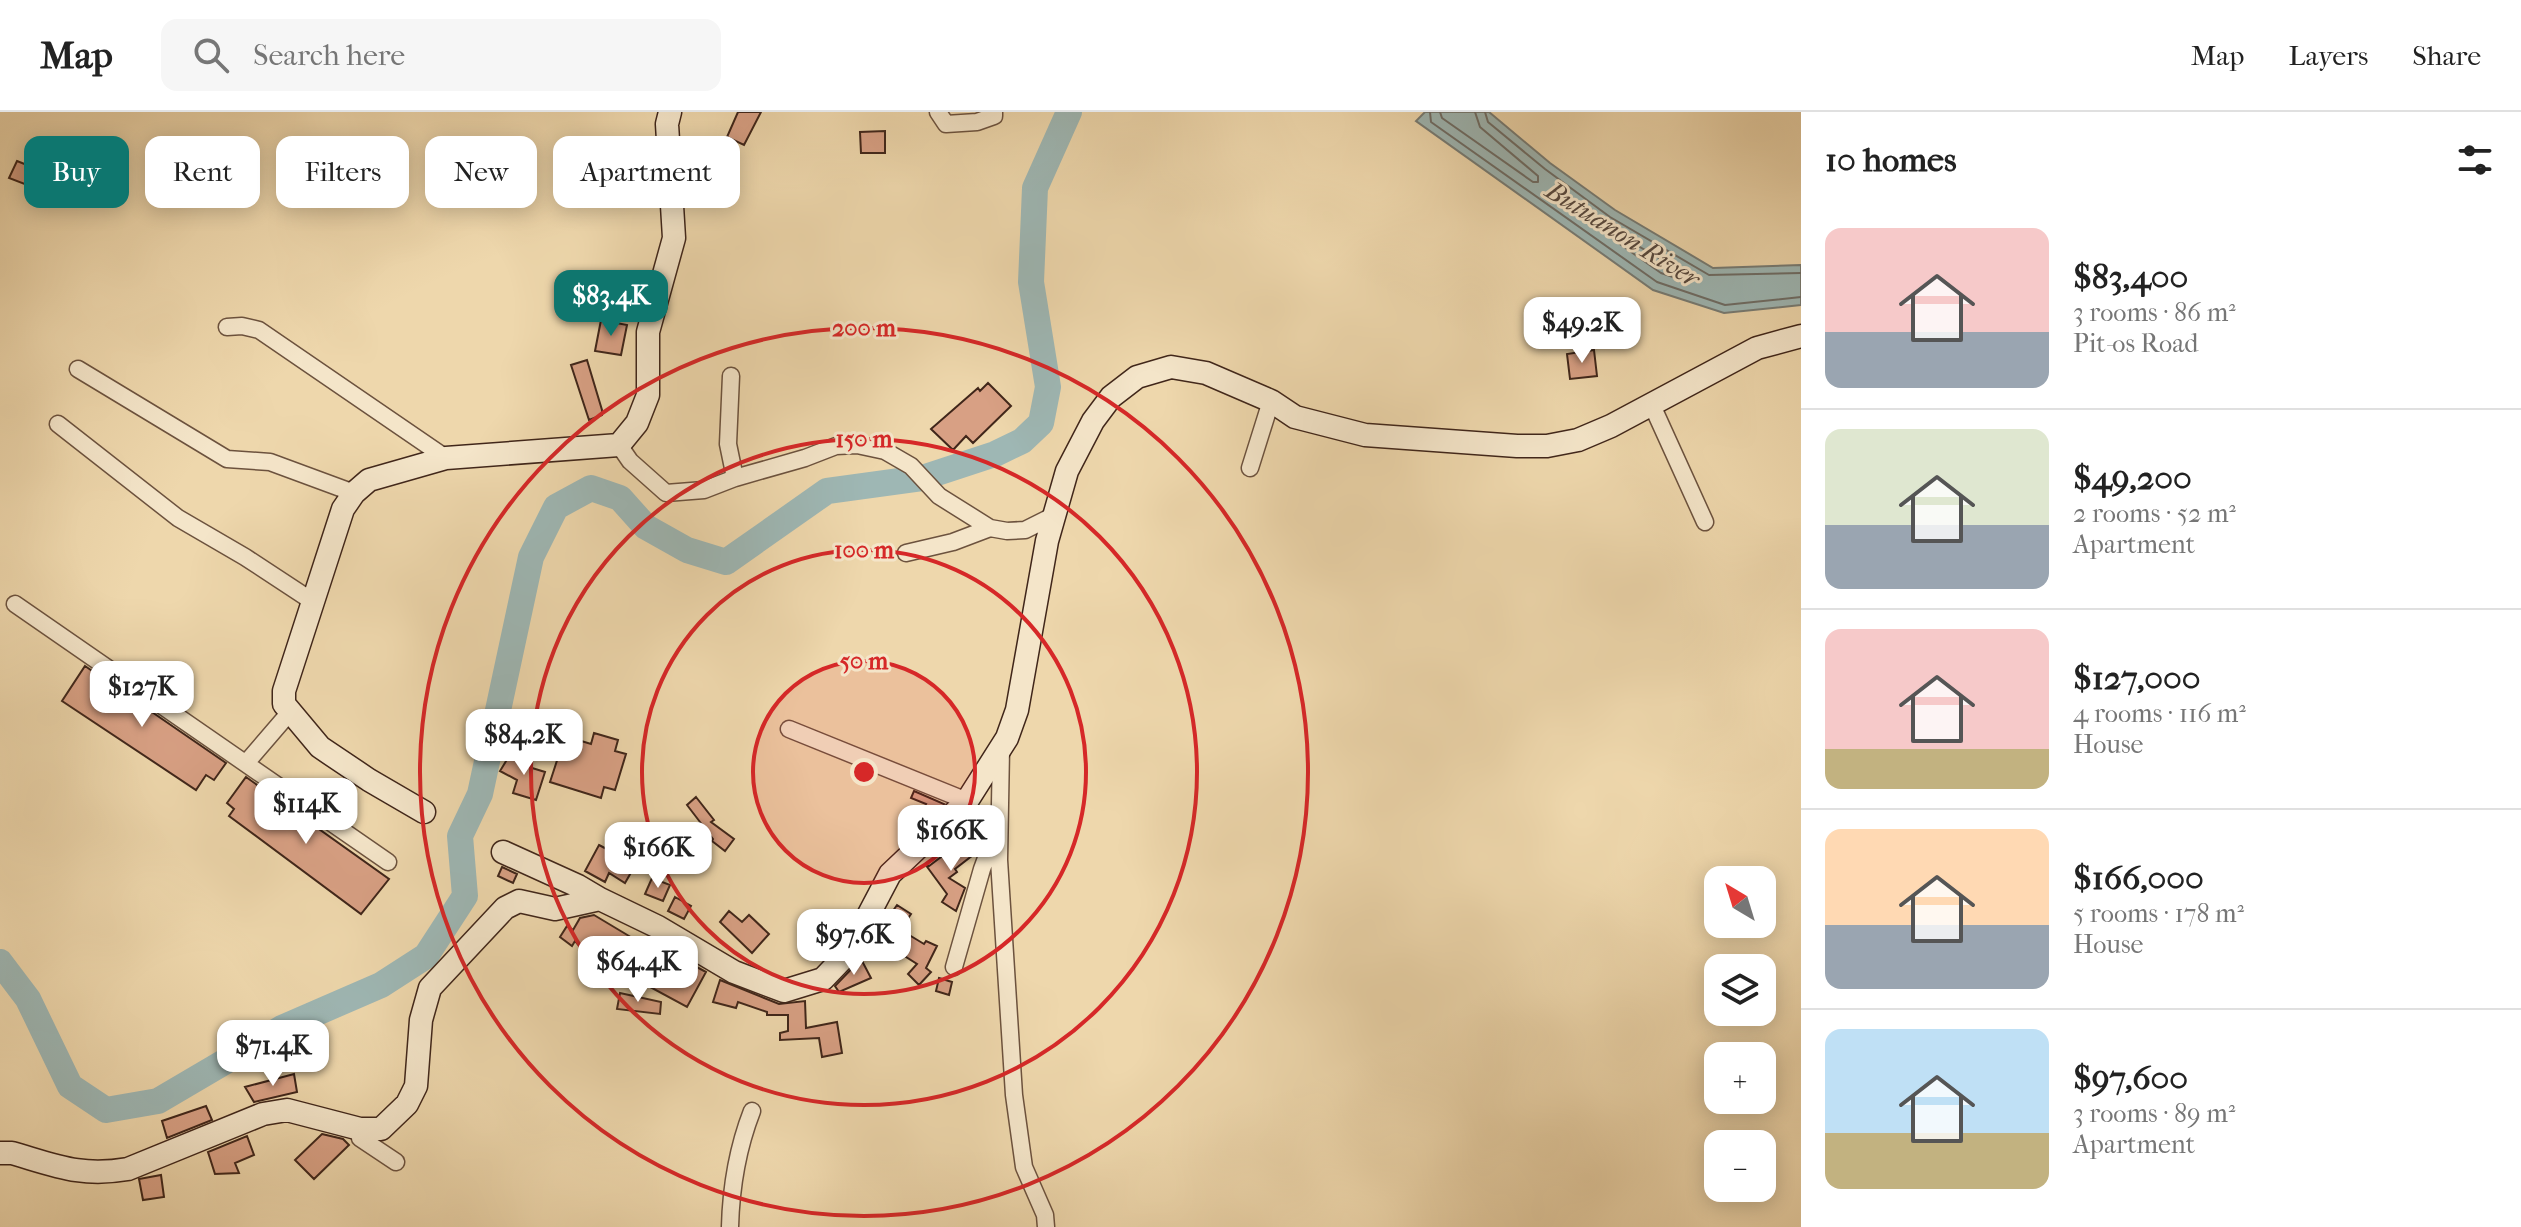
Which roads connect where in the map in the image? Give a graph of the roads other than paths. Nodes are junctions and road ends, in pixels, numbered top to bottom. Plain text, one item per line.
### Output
1 (670, 112) edge
2 (938, 112) edge
3 (994, 114) edge
4 (227, 327) dead end
5 (1801, 336) edge
6 (78, 369) dead end
7 (731, 376) dead end
8 (1271, 401) junction
9 (1651, 403) junction
10 (58, 424) dead end
11 (619, 445) junction
12 (446, 458) junction
13 (1250, 468) dead end
14 (735, 478) junction
15 (354, 493) junction
16 (1053, 516) junction
17 (1705, 522) dead end
18 (990, 528) junction
19 (906, 553) dead end
20 (312, 601) junction
21 (15, 604) dead end
22 (290, 712) junction
23 (789, 729) dead end
24 (1001, 749) junction
25 (247, 762) junction
26 (967, 801) junction
27 (424, 812) dead end
28 (1000, 824) junction
29 (503, 852) dead end
30 (388, 862) dead end
31 (600, 899) junction
32 (954, 967) dead end
33 (752, 1111) dead end
34 (360, 1129) junction
35 (0, 1153) edge
36 (396, 1162) dead end
37 (730, 1227) edge
38 (1046, 1227) edge

1 - 11 street
2 - 3 street
4 - 12 street
5 - 9 street
6 - 15 street
7 - 14 street
8 - 9 street
8 - 13 street
8 - 16 street
9 - 17 street
10 - 20 street
11 - 12 street
11 - 14 street
12 - 15 street
14 - 18 street
15 - 20 street
16 - 18 street
16 - 24 street
18 - 19 street
20 - 22 street
21 - 25 street
22 - 25 street
22 - 27 street
23 - 26 street
24 - 26 street
24 - 28 street
25 - 30 street
26 - 31 street
28 - 32 street
28 - 38 street
29 - 31 street
31 - 34 street
33 - 37 street
34 - 35 street
34 - 36 street

